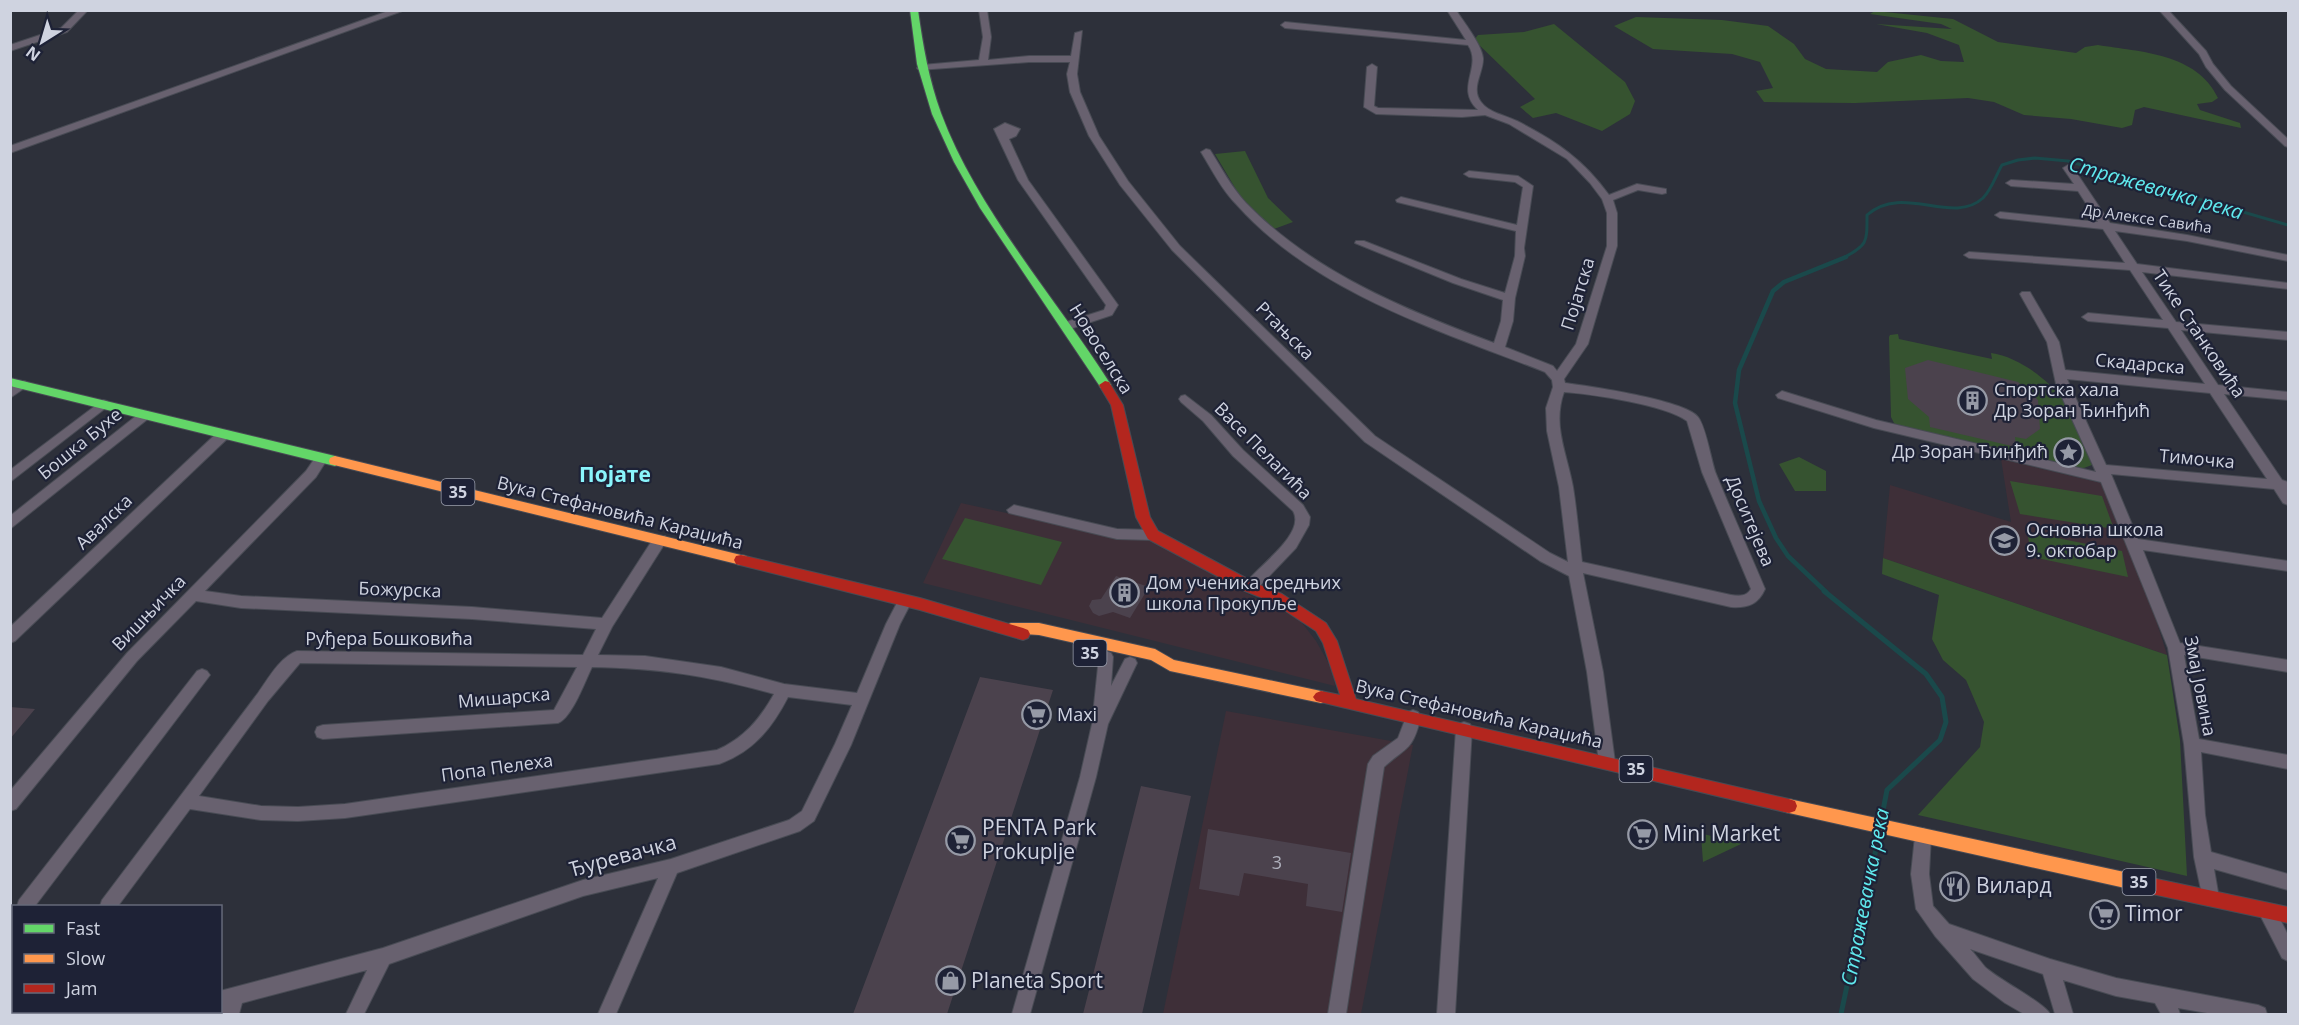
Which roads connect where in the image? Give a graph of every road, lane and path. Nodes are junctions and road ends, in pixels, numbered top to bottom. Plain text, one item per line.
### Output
1 (84, 10) edge
2 (401, 10) edge
3 (914, 10) edge
4 (983, 10) edge
5 (1451, 10) edge
6 (2163, 10) edge
7 (1285, 26) dead end
8 (1079, 33) dead end
9 (1470, 43) junction
10 (10, 48) edge
11 (1075, 59) junction
12 (983, 63) junction
13 (1372, 67) dead end
14 (922, 68) junction
15 (1486, 112) junction
16 (1003, 138) dead end
17 (2289, 144) edge
18 (10, 150) edge
19 (1206, 152) dead end
20 (2068, 168) dead end
21 (1469, 174) dead end
22 (2011, 183) dead end
23 (2081, 188) junction
24 (1662, 191) dead end
25 (1607, 199) junction
26 (1401, 200) dead end
27 (2000, 215) dead end
28 (2106, 226) junction
29 (1522, 229) junction
30 (1360, 243) dead end
31 (1969, 255) dead end
32 (2289, 258) edge
33 (2132, 267) junction
34 (2289, 286) edge
35 (2026, 294) dead end
36 (1509, 298) junction
37 (2088, 317) dead end
38 (2169, 323) junction
39 (1067, 326) junction
40 (2289, 336) edge
41 (1498, 349) junction
42 (2061, 374) junction
43 (17, 383) edge
44 (1559, 383) junction
45 (2214, 389) junction
46 (10, 394) edge
47 (1782, 395) dead end
48 (2289, 396) edge
49 (1185, 399) dead end
50 (103, 404) junction
51 (145, 415) junction
52 (224, 434) junction
53 (322, 458) junction
54 (2105, 474) junction
55 (10, 477) edge
56 (2283, 485) edge
57 (2289, 500) edge
58 (1014, 510) dead end
59 (10, 524) edge
60 (1153, 535) junction
61 (660, 540) junction
62 (2133, 543) junction
63 (2289, 566) edge
64 (1576, 569) junction
65 (1250, 587) junction
66 (194, 595) junction
67 (905, 601) junction
68 (606, 624) junction
69 (1011, 629) junction
70 (10, 637) edge
71 (2175, 648) junction
72 (1106, 657) junction
73 (586, 660) junction
74 (1130, 663) junction
75 (1170, 665) junction
76 (2289, 666) edge
77 (202, 675) dead end
78 (784, 690) junction
79 (861, 700) junction
80 (1350, 703) junction
81 (1413, 717) junction
82 (1100, 724) junction
83 (1464, 729) junction
84 (323, 732) dead end
85 (2192, 744) junction
86 (1607, 762) junction
87 (2289, 762) edge
88 (186, 801) junction
89 (10, 804) edge
90 (1923, 836) junction
91 (2202, 857) junction
92 (671, 867) junction
93 (2289, 882) edge
94 (2210, 898) junction
95 (26, 905) edge
96 (109, 905) edge
97 (2267, 911) junction
98 (2289, 915) edge
99 (1941, 930) junction
100 (2289, 952) edge
101 (383, 957) junction
102 (2050, 968) junction
103 (2161, 997) junction
104 (228, 1004) edge
105 (355, 1014) edge
106 (607, 1014) edge
107 (1021, 1014) edge
108 (1337, 1014) edge
109 (1446, 1014) edge
110 (2041, 1014) edge
111 (2064, 1014) edge
112 (2170, 1014) edge
113 (2258, 1014) edge

1 - 10 street
2 - 18 street
3 - 14 main road, Новоселска
4 - 12 street
5 - 9 street
6 - 17 street
7 - 9 street
8 - 11 street, Ртањска
9 - 15 street
11 - 12 street
11 - 64 street, Ртањска
12 - 14 street
13 - 15 street
14 - 39 main road, Новоселска
15 - 25 street, Појатска
16 - 39 street
19 - 41 street
20 - 23 street, Тике Станковића
21 - 29 street
22 - 23 street
23 - 28 street, Тике Станковића
24 - 25 street
25 - 44 street, Појатска
26 - 29 street
27 - 28 street, Др Алексе Савића
28 - 32 street, Др Алексе Савића
28 - 33 street, Тике Станковића
29 - 36 street
30 - 36 street
31 - 33 street
33 - 34 street
33 - 38 street, Тике Станковића
35 - 42 street, Змај Јовина
36 - 41 street
37 - 38 street
38 - 40 street
38 - 45 street, Тике Станковића
39 - 60 main road, Новоселска
41 - 44 street
42 - 45 street, Скадарска
42 - 54 street, Змај Јовина
43 - 46 street
43 - 50 main road, Вука Стефановића Караџића / 35
44 - 64 street, Појатска
44 - 64 street, Доситејева
45 - 48 street, Скадарска
45 - 56 street, Тике Станковића
47 - 54 street, Тимочка
49 - 65 street, Васе Пелагића
50 - 51 main road, Вука Стефановића Караџића / 35
50 - 55 street
51 - 52 main road, Вука Стефановића Караџића / 35
51 - 59 street, Бошка Бухе
52 - 53 main road, Вука Стефановића Караџића / 35
52 - 70 street, Авалска
53 - 61 main road, Вука Стефановића Караџића / 35
53 - 66 street, Вишњичка
54 - 56 street, Тимочка
54 - 62 street, Змај Јовина
56 - 57 street, Тике Станковића
58 - 60 street
60 - 65 main road
61 - 67 main road, Вука Стефановића Караџића / 35
61 - 68 street, Мишарска
62 - 63 street
62 - 71 street, Змај Јовина
64 - 86 street, Појатска
65 - 80 main road
66 - 68 street, Божурска
66 - 89 street, Вишњичка
67 - 69 main road, Вука Стефановића Караџића / 35
67 - 79 street, Ђуревачка
68 - 73 street, Мишарска
69 - 72 main road, Вука Стефановића Караџића / 35
69 - 75 main road, Вука Стефановића Караџића / 35
71 - 76 street
71 - 85 street, Змај Јовина
72 - 74 main road, Вука Стефановића Караџића / 35
72 - 82 street
73 - 78 street, Руђера Бошковића
73 - 84 street, Мишарска
73 - 88 street, Руђера Бошковића
74 - 75 main road, Вука Стефановића Караџића / 35
74 - 82 street
75 - 80 main road, Вука Стефановића Караџића / 35
77 - 95 street
78 - 79 street, Руђера Бошковића
78 - 88 street, Попа Пелеха
79 - 92 street, Ђуревачка
80 - 81 main road, Вука Стефановића Караџића / 35
81 - 83 main road, Вука Стефановића Караџића / 35
81 - 108 street
82 - 107 street
83 - 86 main road, Вука Стефановића Караџића / 35
83 - 109 street
85 - 87 street
85 - 91 street, Змај Јовина
86 - 90 main road, Вука Стефановића Караџића / 35
88 - 96 street, Руђера Бошковића
90 - 94 main road, 35
90 - 99 street
91 - 93 street
91 - 94 street, Змај Јовина
92 - 101 street, Ђуревачка
92 - 106 street
94 - 97 main road, 35
97 - 98 main road, 35
97 - 100 street
99 - 102 street
99 - 110 street
101 - 104 street, Ђуревачка
101 - 105 street
102 - 103 street
102 - 111 street
103 - 112 street
103 - 113 street

